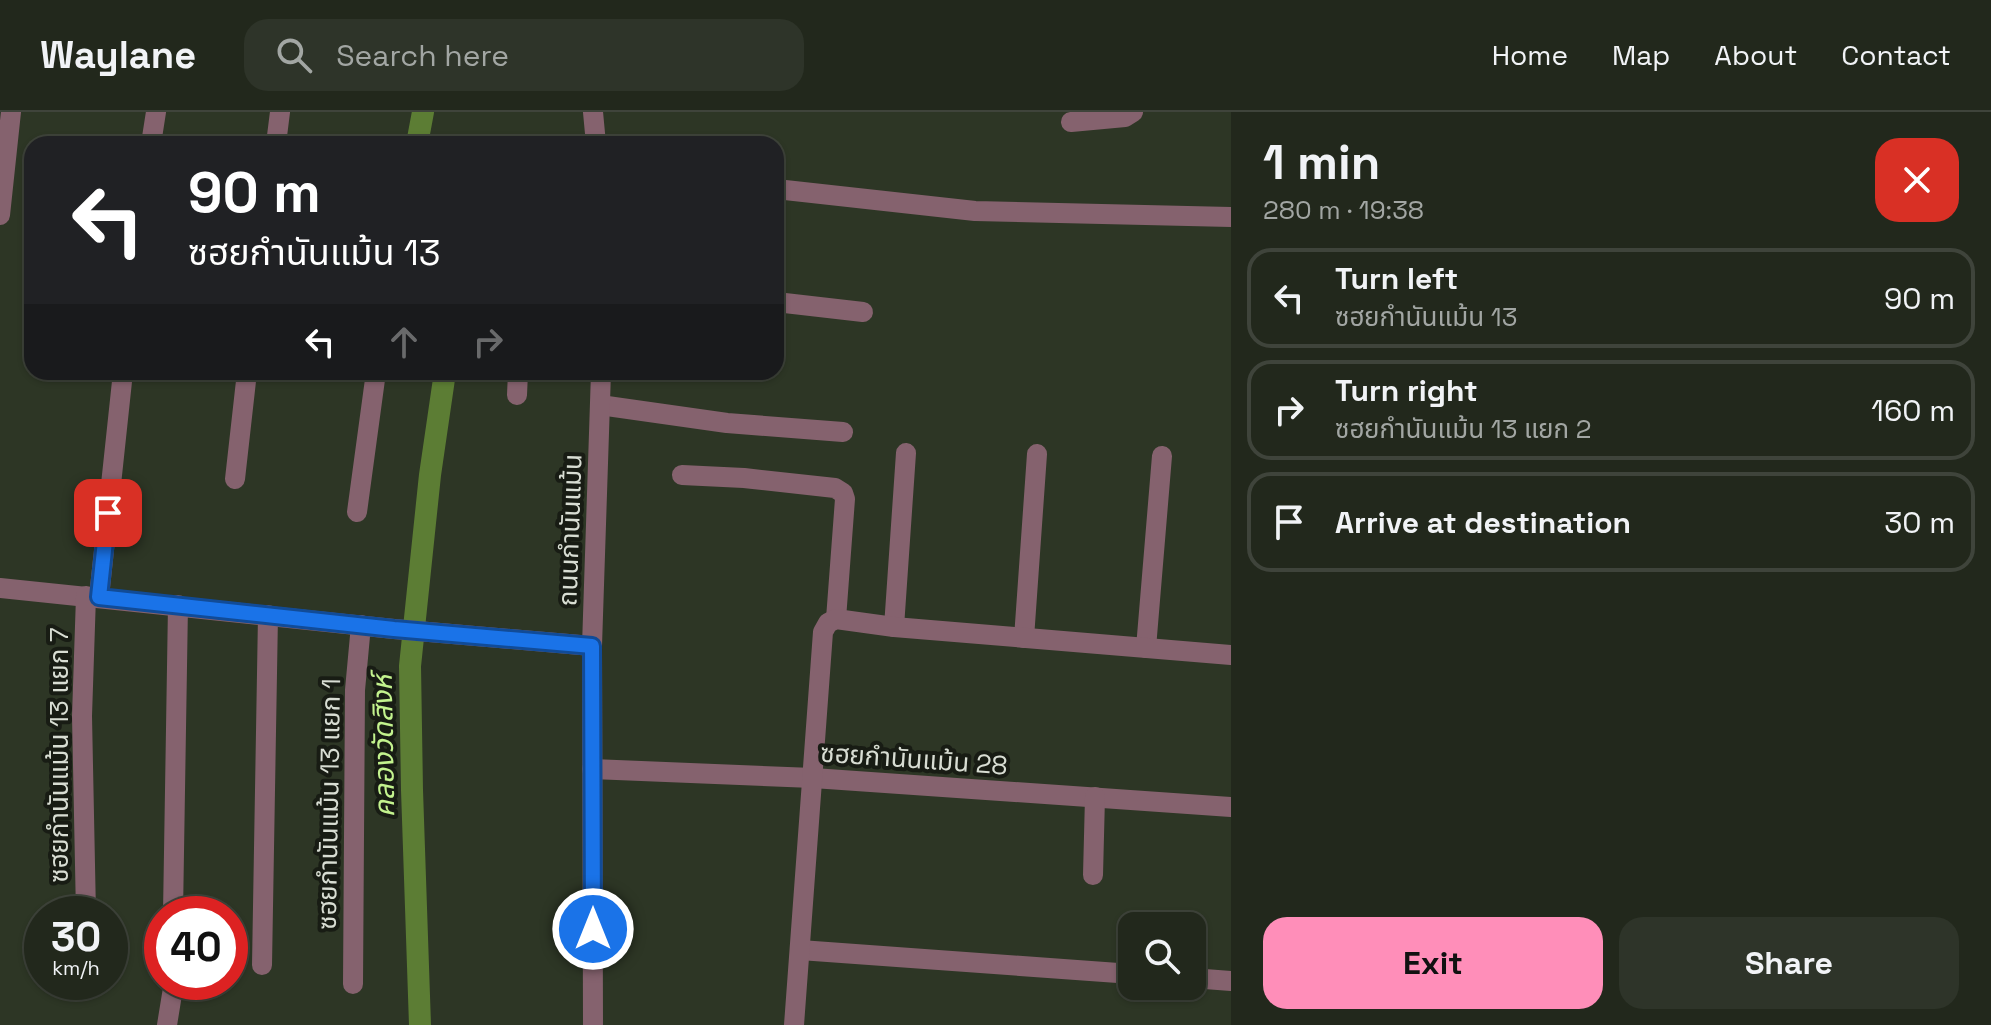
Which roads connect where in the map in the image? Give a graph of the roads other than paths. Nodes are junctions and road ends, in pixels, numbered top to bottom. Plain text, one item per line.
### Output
1 (11, 112) edge
2 (156, 112) edge
3 (280, 112) edge
4 (593, 112) edge
5 (1133, 112) edge
6 (1071, 122) dead end
7 (152, 136) edge
8 (277, 136) edge
9 (595, 136) edge
10 (784, 190) edge
11 (0, 215) edge
12 (1231, 217) edge
13 (784, 303) edge
14 (863, 312) dead end
15 (122, 380) edge
16 (246, 380) edge
17 (375, 380) edge
18 (518, 380) edge
19 (601, 380) edge
20 (517, 395) dead end
21 (600, 405) junction
22 (843, 432) dead end
23 (906, 453) dead end
24 (1037, 454) dead end
25 (1162, 456) dead end
26 (682, 475) dead end
27 (235, 479) dead end
28 (357, 512) dead end
29 (0, 588) edge
30 (92, 597) junction
31 (178, 605) junction
32 (268, 615) junction
33 (836, 619) junction
34 (361, 625) junction
35 (894, 627) junction
36 (1024, 638) junction
37 (592, 646) junction
38 (1146, 648) junction
39 (1231, 655) edge
40 (592, 769) junction
41 (813, 778) junction
42 (1095, 797) junction
43 (1231, 807) edge
44 (1093, 875) dead end
45 (86, 896) edge
46 (173, 896) edge
47 (800, 950) junction
48 (262, 965) dead end
49 (1118, 973) edge
50 (1206, 979) edge
51 (1231, 981) edge
52 (353, 984) dead end
53 (171, 1000) edge
54 (167, 1025) edge
55 (593, 1025) edge
56 (794, 1025) edge

1 - 11 street
2 - 7 street
3 - 8 street
4 - 9 street
5 - 6 street
10 - 12 street
13 - 14 street
15 - 30 street, ซฮยกำนันแม้น 13 แยก 7
16 - 27 street
17 - 28 street
18 - 20 street
19 - 21 street, ถนนกำนันแม้น
21 - 22 street
21 - 37 street, ถนนกำนันแม้น
23 - 35 street
24 - 36 street
25 - 38 street
26 - 33 street
29 - 30 street
30 - 31 street
30 - 45 street, ซฮยกำนันแม้น 13 แยก 7
31 - 32 street
31 - 46 street
32 - 34 street
32 - 48 street
33 - 35 street
33 - 41 street
34 - 37 street
34 - 52 street, ซฮยกำนันแม้น 13 แยก 1
35 - 36 street
36 - 38 street
37 - 40 street, ถนนกำนันแม้น
38 - 39 street
40 - 41 street, ซฮยกำนันแม้น 28
40 - 55 street, ถนนกำนันแม้น
41 - 42 street, ซฮยกำนันแม้น 28
41 - 47 street
42 - 43 street, ซฮยกำนันแม้น 28
42 - 44 street
47 - 49 street
47 - 56 street
50 - 51 street
53 - 54 street

